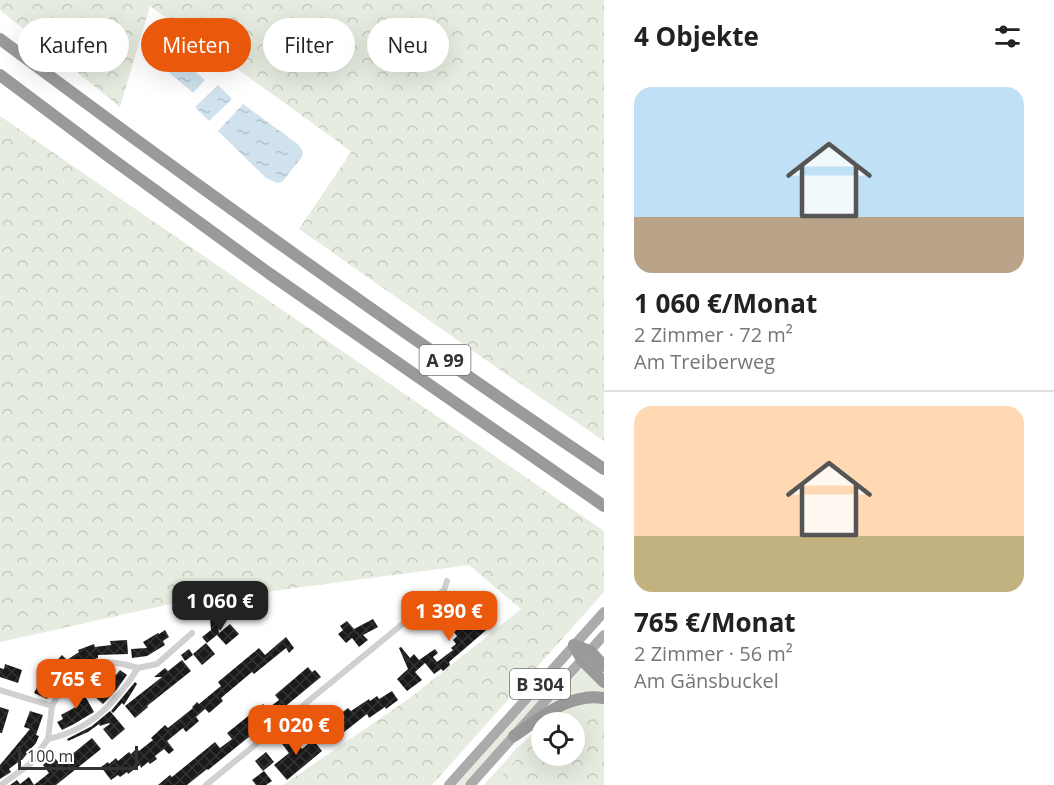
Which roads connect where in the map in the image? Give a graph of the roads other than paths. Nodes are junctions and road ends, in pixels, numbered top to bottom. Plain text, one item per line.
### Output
1 (0, 39) edge
2 (0, 75) edge
3 (604, 469) edge
4 (604, 506) edge
5 (447, 581) dead end
6 (604, 612) edge
7 (192, 633) dead end
8 (604, 635) edge
9 (573, 645) junction
10 (586, 655) junction
11 (604, 666) edge
12 (138, 668) junction
13 (604, 682) edge
14 (0, 690) edge
15 (604, 698) edge
16 (52, 706) junction
17 (514, 736) junction
18 (48, 739) junction
19 (2, 785) edge
20 (206, 785) edge
21 (449, 785) edge
22 (470, 785) edge

1 - 3 highway, A 99
2 - 4 highway, A 99
5 - 20 street
6 - 9 main road, B 304
7 - 12 street
8 - 10 main road, B 304
9 - 10 highway
9 - 21 main road, B 304
10 - 11 highway
10 - 13 highway
10 - 17 main road, B 304
12 - 16 street
12 - 18 street
14 - 16 street
15 - 17 highway
16 - 18 street
17 - 22 main road, B 304
18 - 19 street

